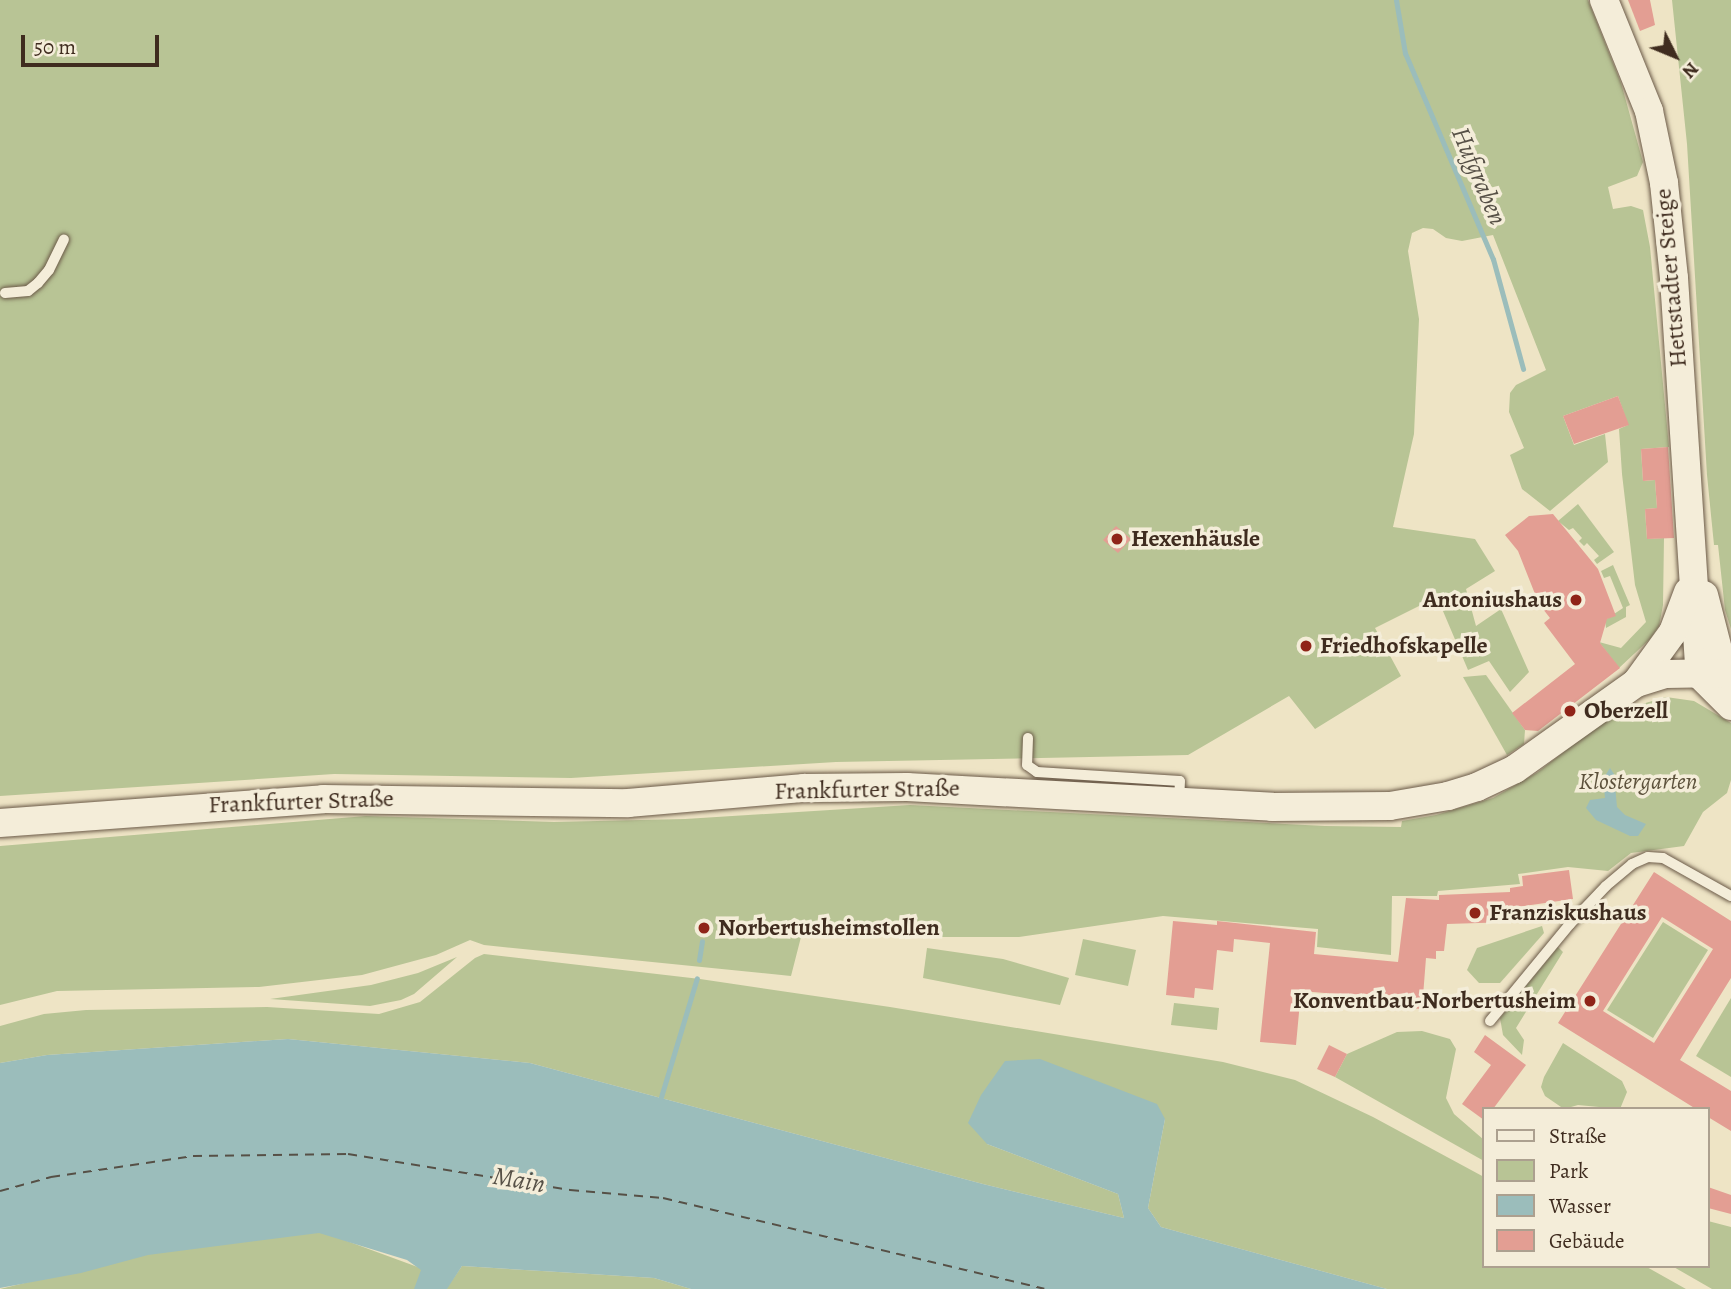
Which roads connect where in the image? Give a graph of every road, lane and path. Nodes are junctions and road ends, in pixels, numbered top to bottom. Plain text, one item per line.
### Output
1 (1604, 0) edge
2 (64, 239) dead end
3 (5, 293) dead end
4 (1692, 565) junction
5 (1719, 671) edge
6 (1636, 683) junction
7 (1731, 706) edge
8 (1028, 738) dead end
9 (1179, 801) junction
10 (0, 822) edge
11 (1731, 896) edge
12 (1490, 1021) dead end

1 - 4 main road, Hettstadter Steige
2 - 3 lane
4 - 5 main road, Hettstadter Steige
4 - 6 main road, Hettstadter Steige
5 - 6 main road, Frankfurter Straße
5 - 7 main road
6 - 9 main road, Frankfurter Straße
8 - 9 lane
9 - 10 main road, Frankfurter Straße
11 - 12 lane

